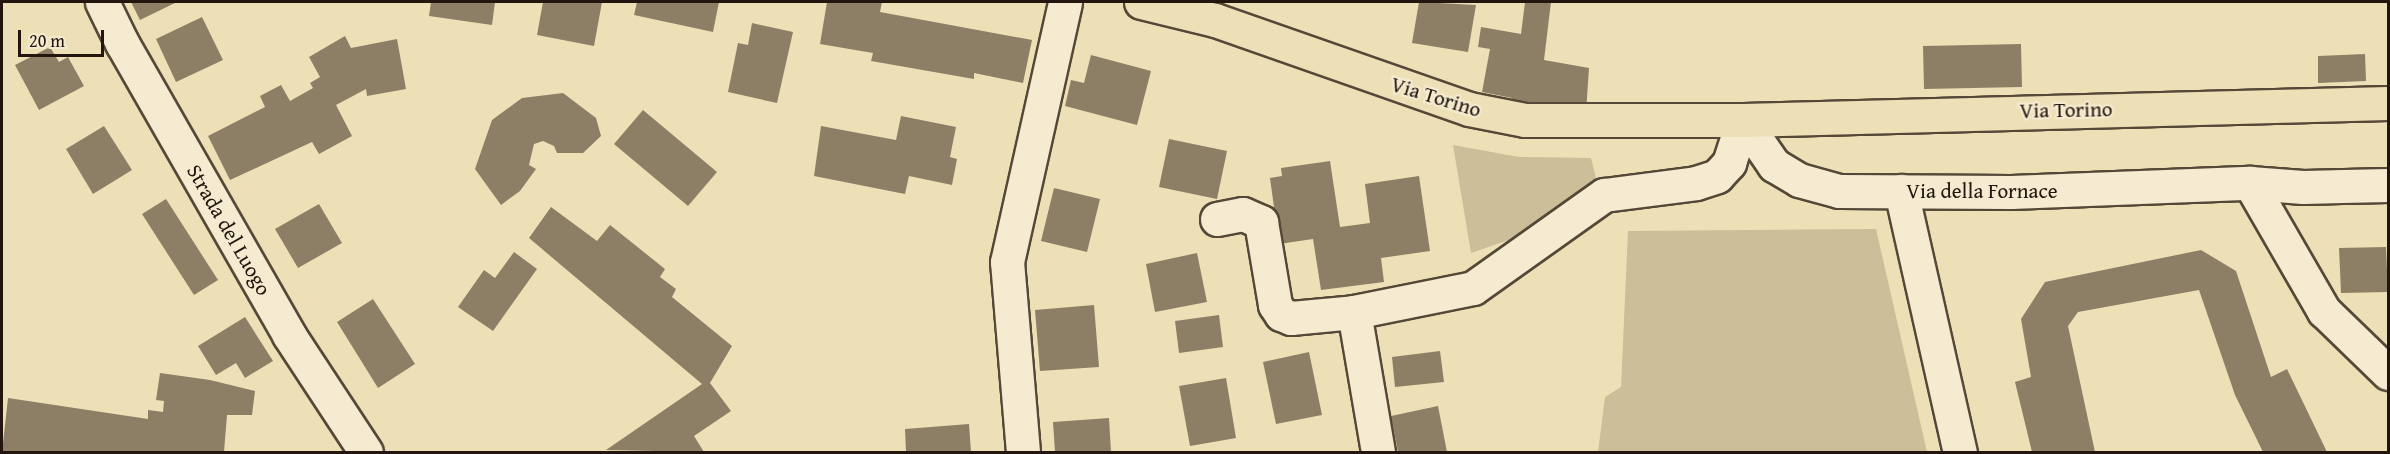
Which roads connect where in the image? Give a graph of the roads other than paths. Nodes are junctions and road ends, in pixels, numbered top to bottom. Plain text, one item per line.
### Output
1 (102, 2) edge
2 (1065, 2) edge
3 (1141, 2) edge
4 (2388, 103) edge
5 (1743, 120) junction
6 (2250, 183) junction
7 (2388, 185) edge
8 (1901, 191) junction
9 (1217, 219) dead end
10 (1354, 312) junction
11 (2388, 373) edge
12 (366, 453) edge
13 (1023, 453) edge
14 (1378, 453) edge
15 (1960, 453) edge

1 - 12 street, Strada del Luogo
2 - 13 street
3 - 5 main road, Via Torino
4 - 5 main road, Via Torino
5 - 8 street, Via della Fornace
5 - 10 street
6 - 7 street, Via della Fornace
6 - 8 street, Via della Fornace
6 - 11 street
8 - 15 street
9 - 10 street
10 - 14 street

